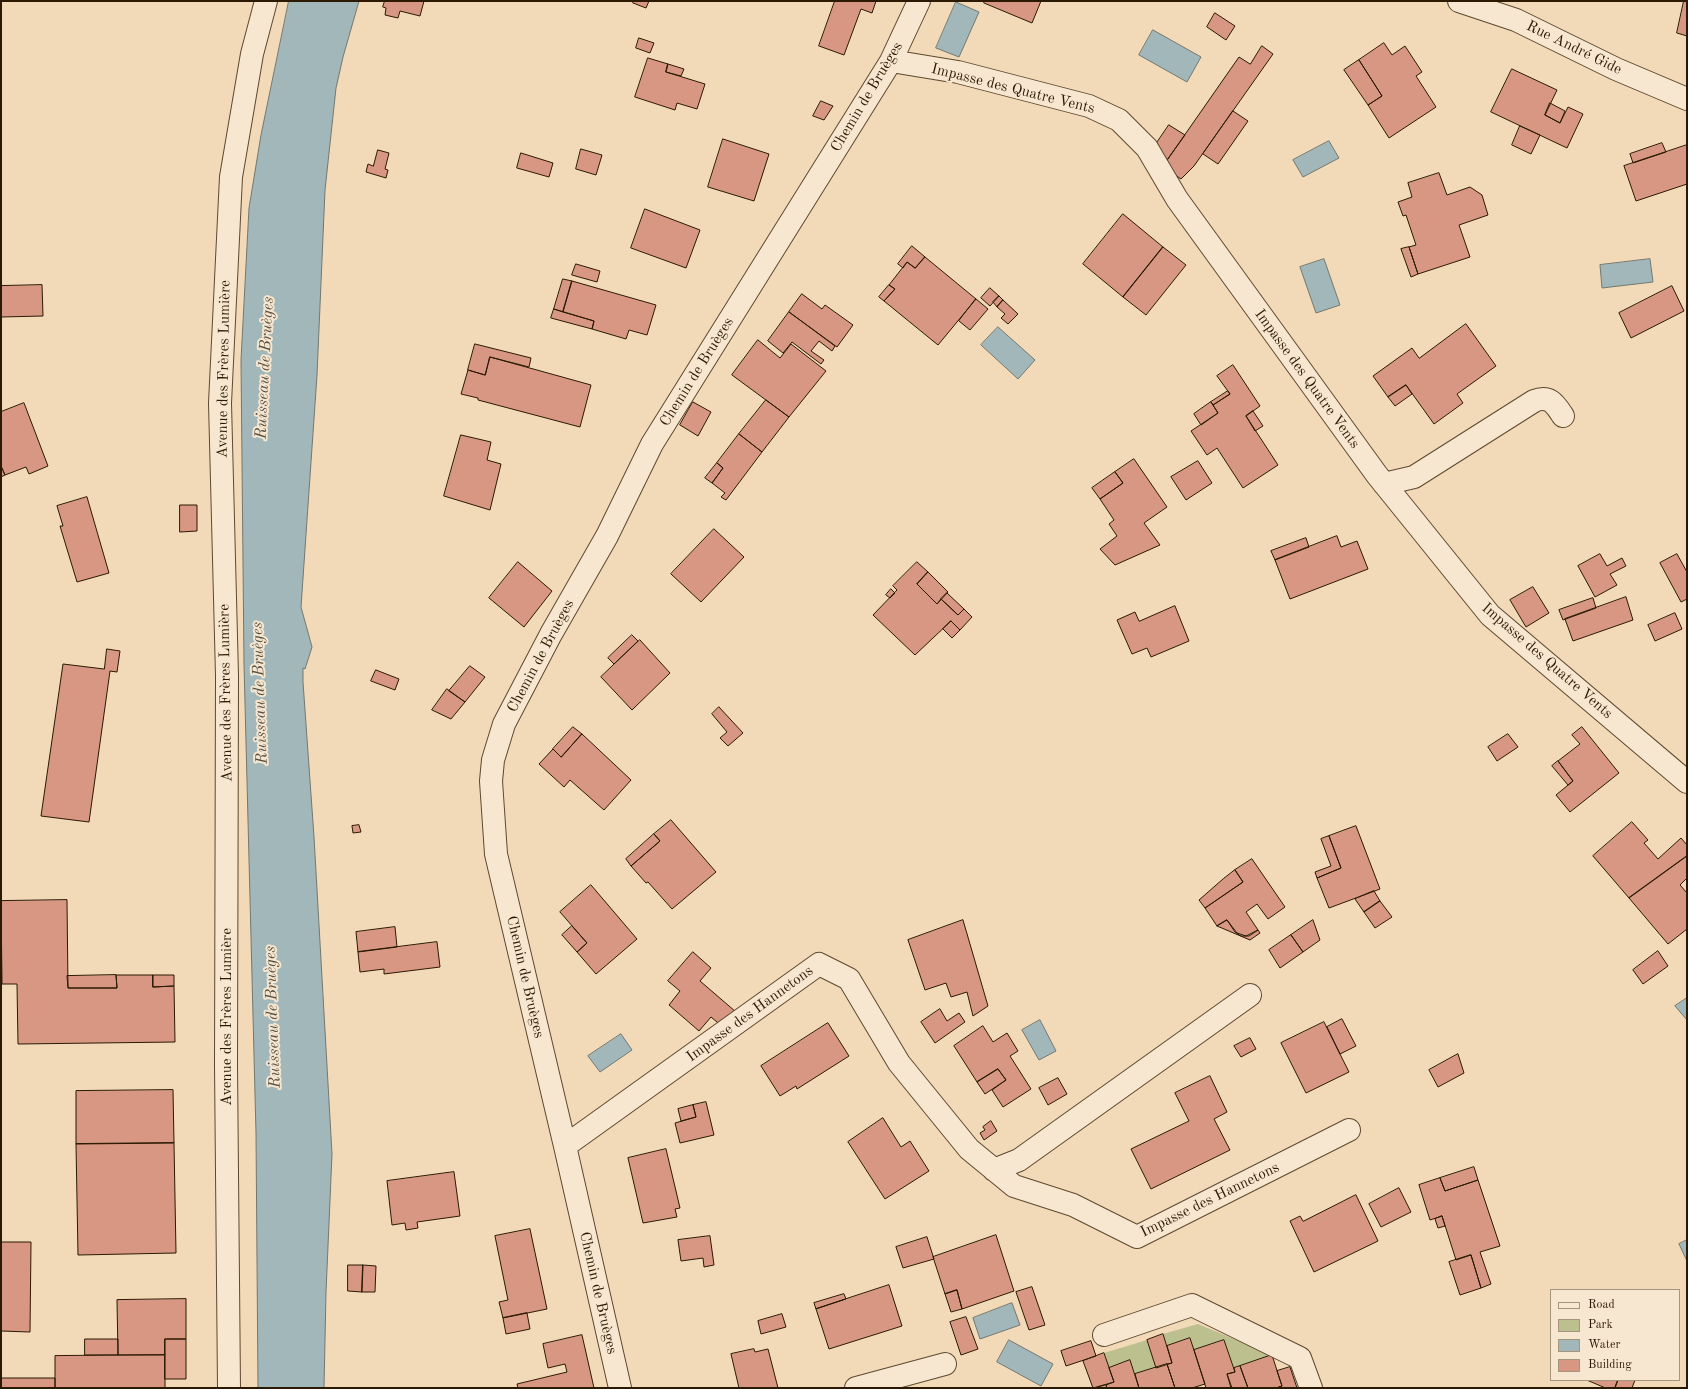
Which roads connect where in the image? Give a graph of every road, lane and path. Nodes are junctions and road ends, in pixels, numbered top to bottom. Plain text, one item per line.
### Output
1 (266, 1) edge
2 (919, 1) edge
3 (1459, 1) edge
4 (891, 61) junction
5 (1687, 99) edge
6 (1563, 416) dead end
7 (1384, 484) junction
8 (1687, 782) edge
9 (1250, 995) dead end
10 (1349, 1130) dead end
11 (565, 1146) junction
12 (994, 1170) junction
13 (1104, 1335) dead end
14 (945, 1364) dead end
15 (229, 1388) edge
16 (620, 1388) edge
17 (856, 1388) edge
18 (1312, 1388) edge

1 - 15 street, Avenue des Frères Lumière
2 - 4 street, Chemin de Bruèges
3 - 5 street, Rue André Gide
4 - 7 street, Impasse des Quatre Vents
4 - 11 street, Chemin de Bruèges
6 - 7 street
7 - 8 street, Impasse des Quatre Vents
9 - 12 street
10 - 12 street, Impasse des Hannetons
11 - 12 street, Impasse des Hannetons
11 - 16 street, Chemin de Bruèges
13 - 18 street
14 - 17 street

